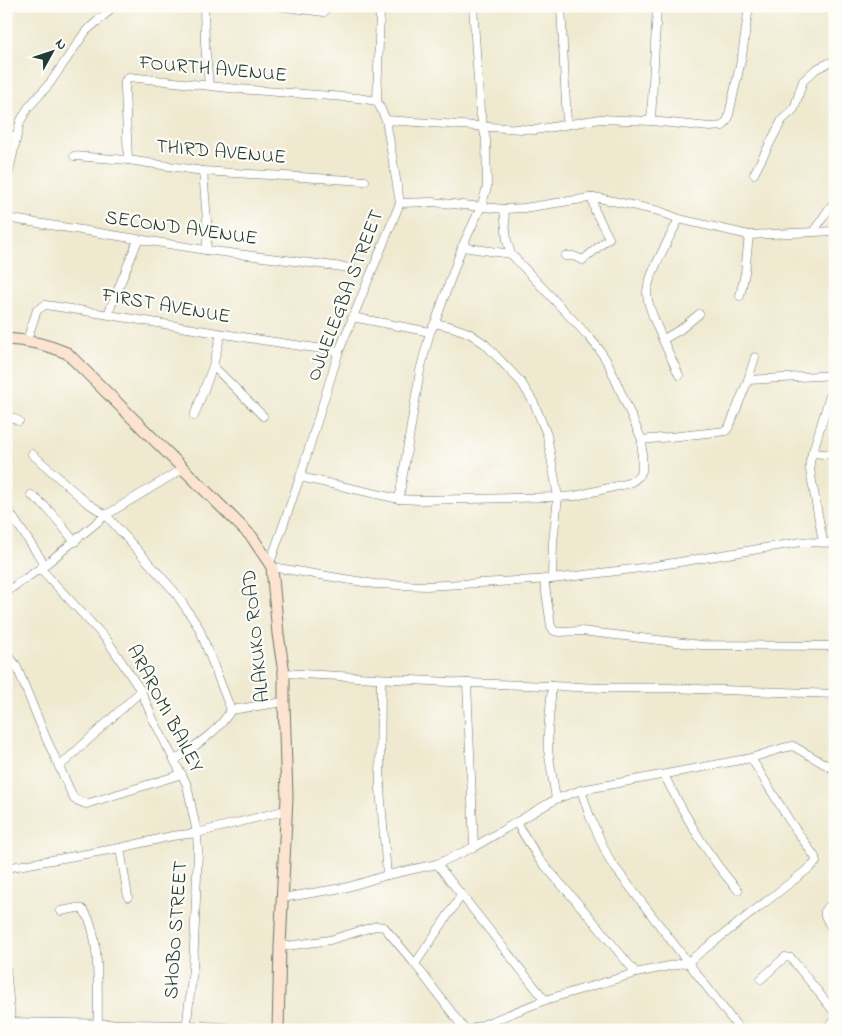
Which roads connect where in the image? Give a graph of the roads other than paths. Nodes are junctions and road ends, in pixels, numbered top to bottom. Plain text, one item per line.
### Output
1 (111, 6) edge
2 (204, 6) edge
3 (277, 6) edge
4 (371, 6) edge
5 (473, 6) edge
6 (561, 6) edge
7 (657, 6) edge
8 (749, 6) edge
9 (377, 7) edge
10 (324, 12) dead end
11 (835, 60) edge
12 (209, 85) junction
13 (377, 101) junction
14 (386, 120) junction
15 (651, 121) junction
16 (567, 124) junction
17 (483, 126) junction
18 (6, 130) edge
19 (16, 140) junction
20 (74, 156) dead end
21 (128, 160) junction
22 (203, 171) junction
23 (754, 174) dead end
24 (365, 182) dead end
25 (6, 185) edge
26 (592, 198) junction
27 (835, 200) edge
28 (400, 203) junction
29 (481, 207) junction
30 (504, 209) junction
31 (6, 218) edge
32 (679, 219) junction
33 (835, 231) edge
34 (813, 232) junction
35 (749, 235) junction
36 (138, 240) junction
37 (462, 247) junction
38 (206, 250) junction
39 (511, 254) junction
40 (565, 256) dead end
41 (351, 268) dead end
42 (740, 296) dead end
43 (108, 314) junction
44 (699, 314) dead end
45 (352, 317) junction
46 (435, 323) junction
47 (430, 332) junction
48 (221, 334) junction
49 (6, 339) edge
50 (664, 339) junction
51 (27, 340) junction
52 (339, 351) junction
53 (755, 357) dead end
54 (213, 366) junction
55 (679, 375) dead end
56 (835, 375) edge
57 (835, 379) edge
58 (748, 380) junction
59 (6, 415) edge
60 (194, 416) dead end
61 (263, 416) dead end
62 (19, 421) dead end
63 (642, 440) junction
64 (812, 453) junction
65 (32, 454) dead end
66 (835, 455) edge
67 (184, 468) junction
68 (300, 477) junction
69 (31, 495) dead end
70 (558, 497) junction
71 (399, 499) junction
72 (6, 507) edge
73 (106, 515) junction
74 (75, 542) junction
75 (823, 542) junction
76 (835, 542) edge
77 (271, 565) junction
78 (43, 566) junction
79 (548, 579) junction
80 (6, 592) edge
81 (835, 646) edge
82 (6, 653) edge
83 (284, 673) junction
84 (381, 678) junction
85 (467, 683) junction
86 (552, 686) junction
87 (141, 692) junction
88 (835, 694) edge
89 (284, 702) junction
90 (231, 710) junction
91 (751, 758) junction
92 (175, 760) junction
93 (59, 767) junction
94 (835, 770) edge
95 (182, 774) junction
96 (664, 775) junction
97 (581, 790) junction
98 (556, 799) junction
99 (287, 810) junction
100 (516, 822) junction
101 (198, 833) junction
102 (474, 847) junction
103 (120, 848) junction
104 (437, 864) junction
105 (6, 868) edge
106 (387, 875) junction
107 (738, 890) dead end
108 (461, 896) junction
109 (128, 897) dead end
110 (282, 898) junction
111 (835, 901) edge
112 (62, 911) dead end
113 (835, 935) edge
114 (280, 947) junction
115 (688, 962) junction
116 (415, 964) junction
117 (6, 968) edge
118 (636, 973) junction
119 (761, 979) dead end
120 (546, 1000) junction
121 (835, 1013) edge
122 (835, 1020) edge
123 (10, 1024) edge
124 (98, 1027) edge
125 (186, 1028) edge
126 (278, 1030) edge
127 (465, 1030) edge
128 (470, 1030) edge
129 (740, 1030) edge
130 (823, 1030) edge

1 - 19 street
2 - 12 street
3 - 10 street
4 - 9 street
5 - 17 street
6 - 16 street
7 - 15 street
8 - 15 street
9 - 13 street, OJUELEGBA STREET
11 - 23 street
12 - 13 street, FOURTH AVENUE
12 - 21 street, FOURTH AVENUE
13 - 14 street, OJUELEGBA STREET
14 - 17 street
14 - 28 street, OJUELEGBA STREET
15 - 16 street
16 - 17 street
17 - 29 street
18 - 19 street
19 - 25 street
20 - 21 street, THIRD AVENUE
21 - 22 street, THIRD AVENUE
22 - 24 street, THIRD AVENUE
22 - 38 street
26 - 30 street
26 - 32 street
26 - 40 street
27 - 34 street
28 - 29 street
28 - 45 street, OJUELEGBA STREET
29 - 30 street
29 - 37 street
30 - 39 street
31 - 36 street, SECOND AVENUE
32 - 35 street
32 - 50 street
33 - 34 street
34 - 35 street
35 - 42 street
36 - 38 street, SECOND AVENUE
36 - 43 street
37 - 39 street
37 - 46 street
38 - 41 street, SECOND AVENUE
39 - 63 street
43 - 48 street, FIRST AVENUE
43 - 51 street, FIRST AVENUE
44 - 50 street
45 - 47 street
45 - 52 street, OJUELEGBA STREET
46 - 47 street
46 - 70 street
47 - 71 street
48 - 52 street, FIRST AVENUE
48 - 54 street
49 - 51 main road, ALAKUKO ROAD
50 - 55 street
51 - 67 main road, ALAKUKO ROAD
52 - 68 street, OJUELEGBA STREET
53 - 58 street
54 - 60 street
54 - 61 street
56 - 58 street
57 - 64 street
58 - 63 street
59 - 62 street
63 - 70 street
64 - 66 street
64 - 75 street
65 - 73 street
67 - 73 street
67 - 77 main road, ALAKUKO ROAD
68 - 71 street
68 - 77 street, OJUELEGBA STREET
69 - 74 street
70 - 71 street
70 - 79 street
72 - 78 street, ARAROMI BAILEY
73 - 74 street
73 - 90 street
74 - 78 street
75 - 76 street
75 - 79 street
77 - 79 street
77 - 83 main road, ALAKUKO ROAD
78 - 80 street
78 - 87 street, ARAROMI BAILEY
79 - 81 street
82 - 93 street
83 - 84 street
83 - 89 main road, ALAKUKO ROAD
84 - 85 street
84 - 106 street
85 - 86 street
85 - 102 street
86 - 88 street
86 - 98 street
87 - 92 street, ARAROMI BAILEY
87 - 93 street
89 - 90 street
89 - 99 main road, ALAKUKO ROAD
90 - 92 street
91 - 94 street
91 - 96 street
91 - 115 street
92 - 95 street, ARAROMI BAILEY
93 - 95 street
95 - 101 street, ARAROMI BAILEY
96 - 97 street
96 - 107 street
97 - 98 street
97 - 115 street
98 - 100 street
99 - 101 street
99 - 110 main road, ALAKUKO ROAD
100 - 102 street
100 - 118 street
101 - 103 street
101 - 125 street, SHOBO STREET
102 - 104 street
103 - 105 street
103 - 109 street
104 - 106 street
104 - 108 street
106 - 110 street
108 - 116 street
108 - 120 street
110 - 114 main road, ALAKUKO ROAD
111 - 113 street
112 - 124 street
114 - 116 street
114 - 126 main road, ALAKUKO ROAD
115 - 118 street
115 - 129 street
116 - 127 street
117 - 123 street
118 - 120 street
119 - 121 street
120 - 128 street
122 - 130 street
123 - 124 street
124 - 125 street
125 - 126 street

